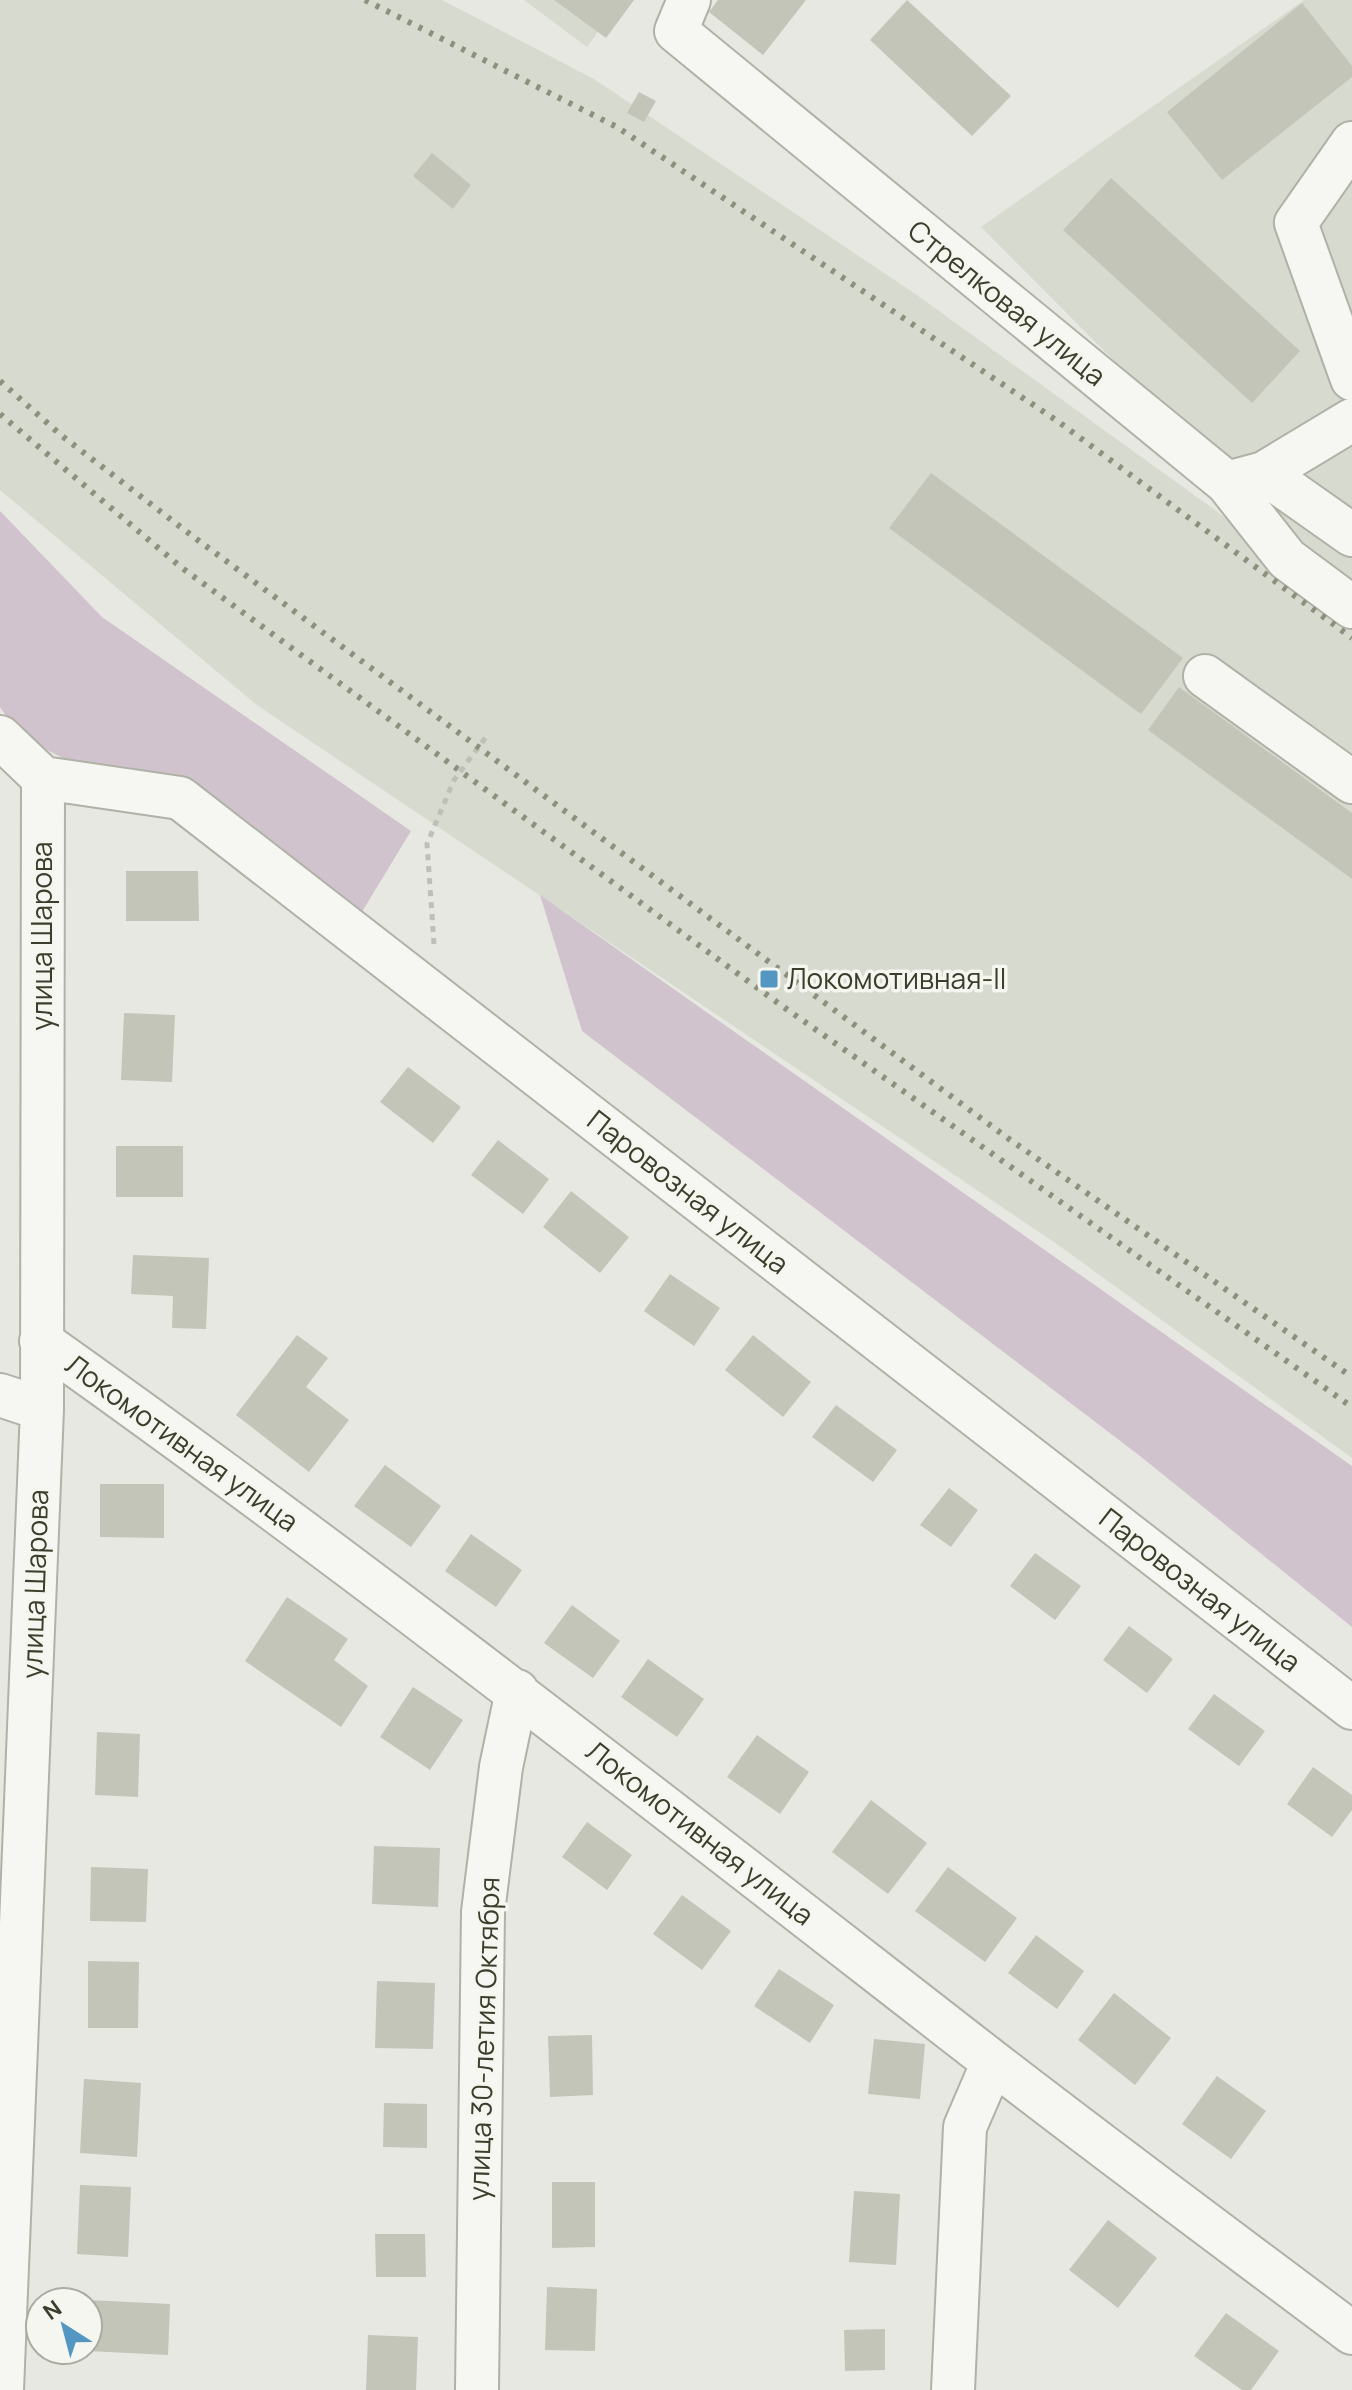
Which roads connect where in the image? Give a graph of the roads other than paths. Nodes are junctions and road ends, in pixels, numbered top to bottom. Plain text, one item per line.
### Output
1 (689, 0) edge
2 (1352, 143) edge
3 (1352, 379) edge
4 (1352, 420) edge
5 (1245, 478) junction
6 (1352, 535) edge
7 (1352, 607) edge
8 (1205, 676) dead end
9 (0, 737) edge
10 (43, 778) junction
11 (1352, 782) edge
12 (41, 1341) junction
13 (0, 1395) edge
14 (42, 1409) junction
15 (517, 1691) junction
16 (1352, 1708) edge
17 (993, 2062) junction
18 (1352, 2333) edge
19 (2, 2390) edge
20 (477, 2390) edge
21 (953, 2390) edge

1 - 5 street, Стрелковая улица
2 - 3 street
4 - 5 street
5 - 6 street
5 - 7 street, Стрелковая улица
8 - 11 street
9 - 10 street
10 - 12 street, улица Шарова
10 - 16 street, Паровозная улица
12 - 14 street, улица Шарова
12 - 15 street, Локомотивная улица
13 - 14 street, Локомотивная улица
14 - 19 street, улица Шарова
15 - 17 street, Локомотивная улица
15 - 20 street, улица 30-летия Октября
17 - 18 street, Локомотивная улица
17 - 21 street

